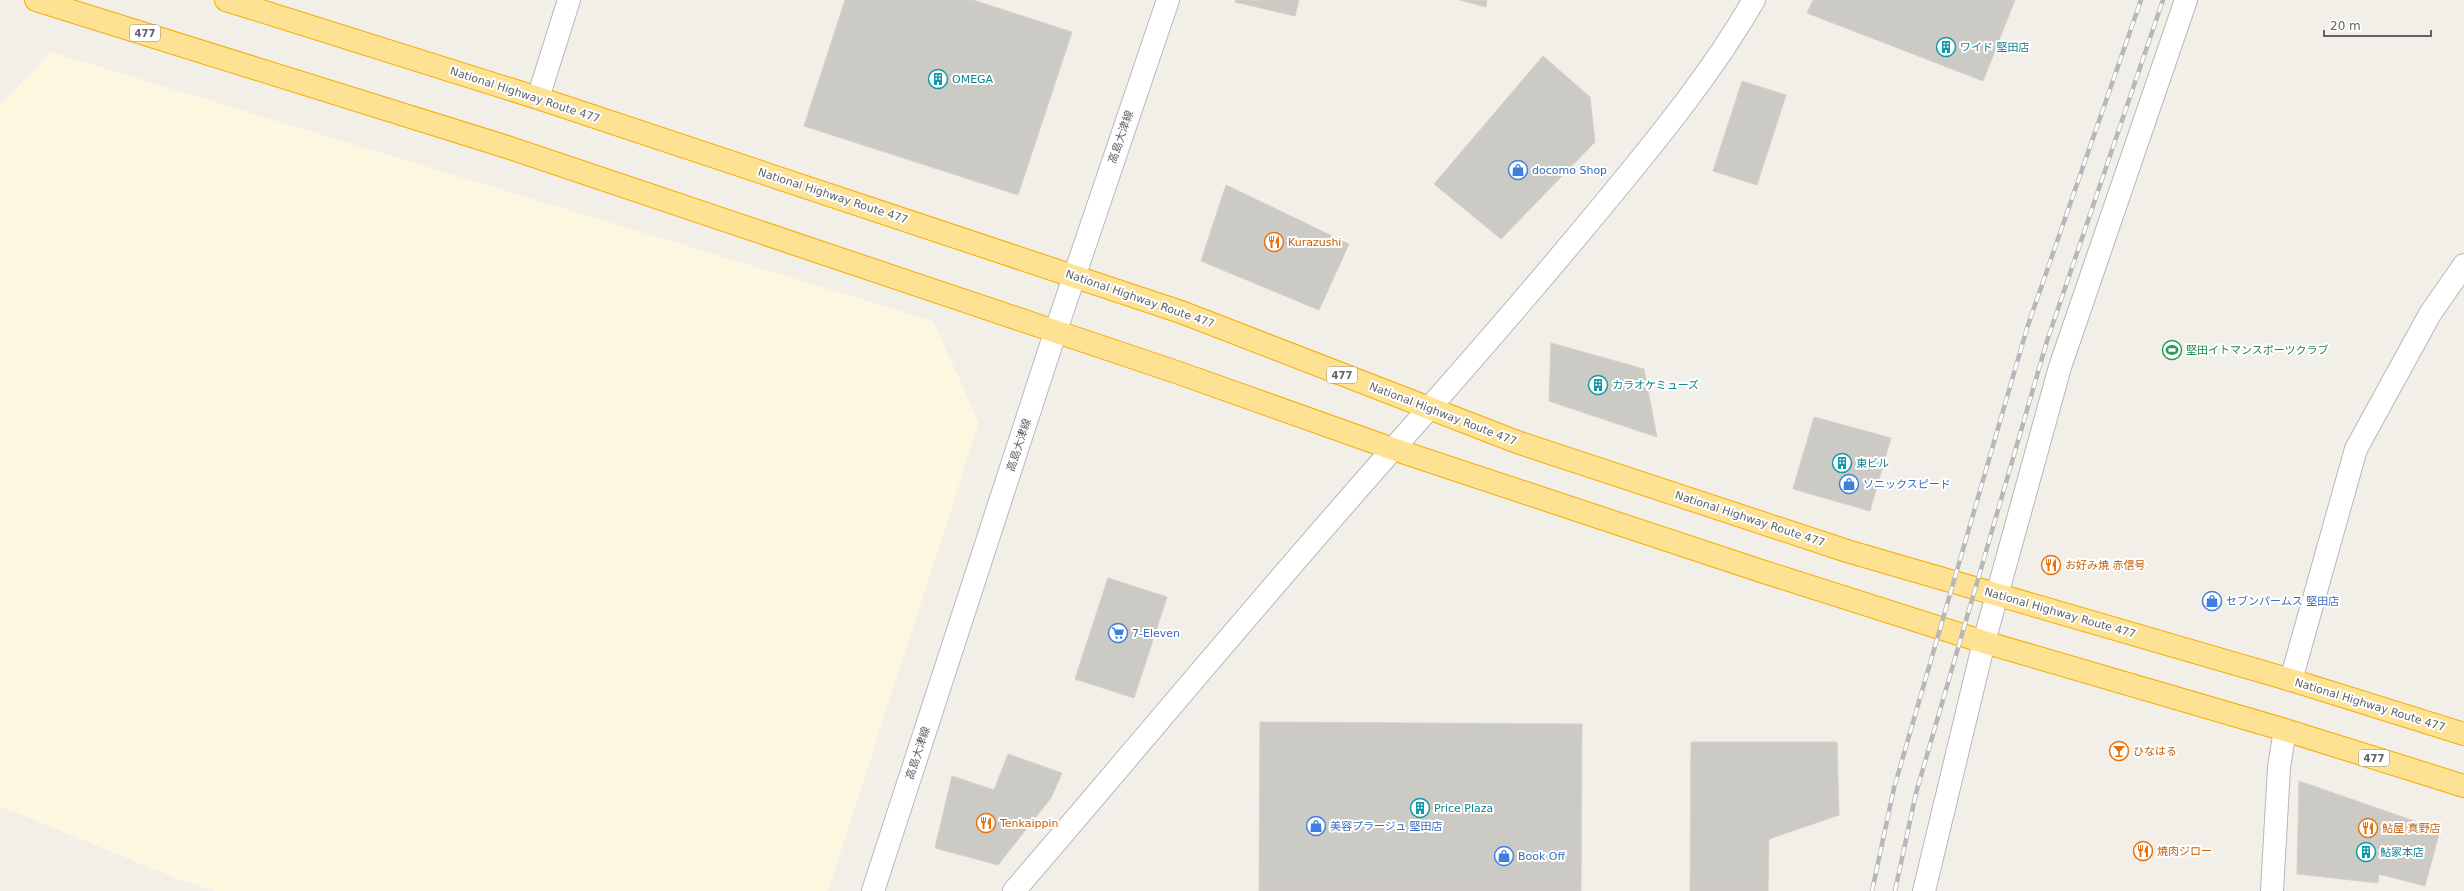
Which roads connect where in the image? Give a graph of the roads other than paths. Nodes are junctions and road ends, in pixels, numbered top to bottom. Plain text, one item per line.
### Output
1 (36, 0) edge
2 (226, 0) edge
3 (569, 0) edge
4 (1168, 0) edge
5 (1754, 0) edge
6 (2186, 0) edge
7 (538, 98) junction
8 (2464, 265) edge
9 (1074, 275) junction
10 (1055, 333) junction
11 (1428, 409) junction
12 (1393, 449) junction
13 (1997, 596) junction
14 (1984, 642) junction
15 (2291, 680) junction
16 (2285, 730) junction
17 (2464, 734) edge
18 (2464, 786) edge
19 (873, 891) edge
20 (1014, 891) edge
21 (1924, 891) edge
22 (2272, 891) edge

1 - 10 highway, 477
2 - 7 highway, National Highway Route 477 / 477
3 - 7 street
4 - 9 street, 高島大津線
5 - 11 street
6 - 13 street
7 - 9 highway, National Highway Route 477 / 477
8 - 15 street
9 - 10 street, 高島大津線
9 - 11 highway, National Highway Route 477 / 477
10 - 12 highway, 477
10 - 19 street, 高島大津線
11 - 12 street
11 - 13 highway, National Highway Route 477 / 477
12 - 14 highway, 477
12 - 20 street
13 - 14 street
13 - 15 highway, National Highway Route 477 / 477
14 - 16 highway, 477
14 - 21 street
15 - 17 highway, National Highway Route 477 / 477
16 - 18 highway, 477
16 - 22 street

